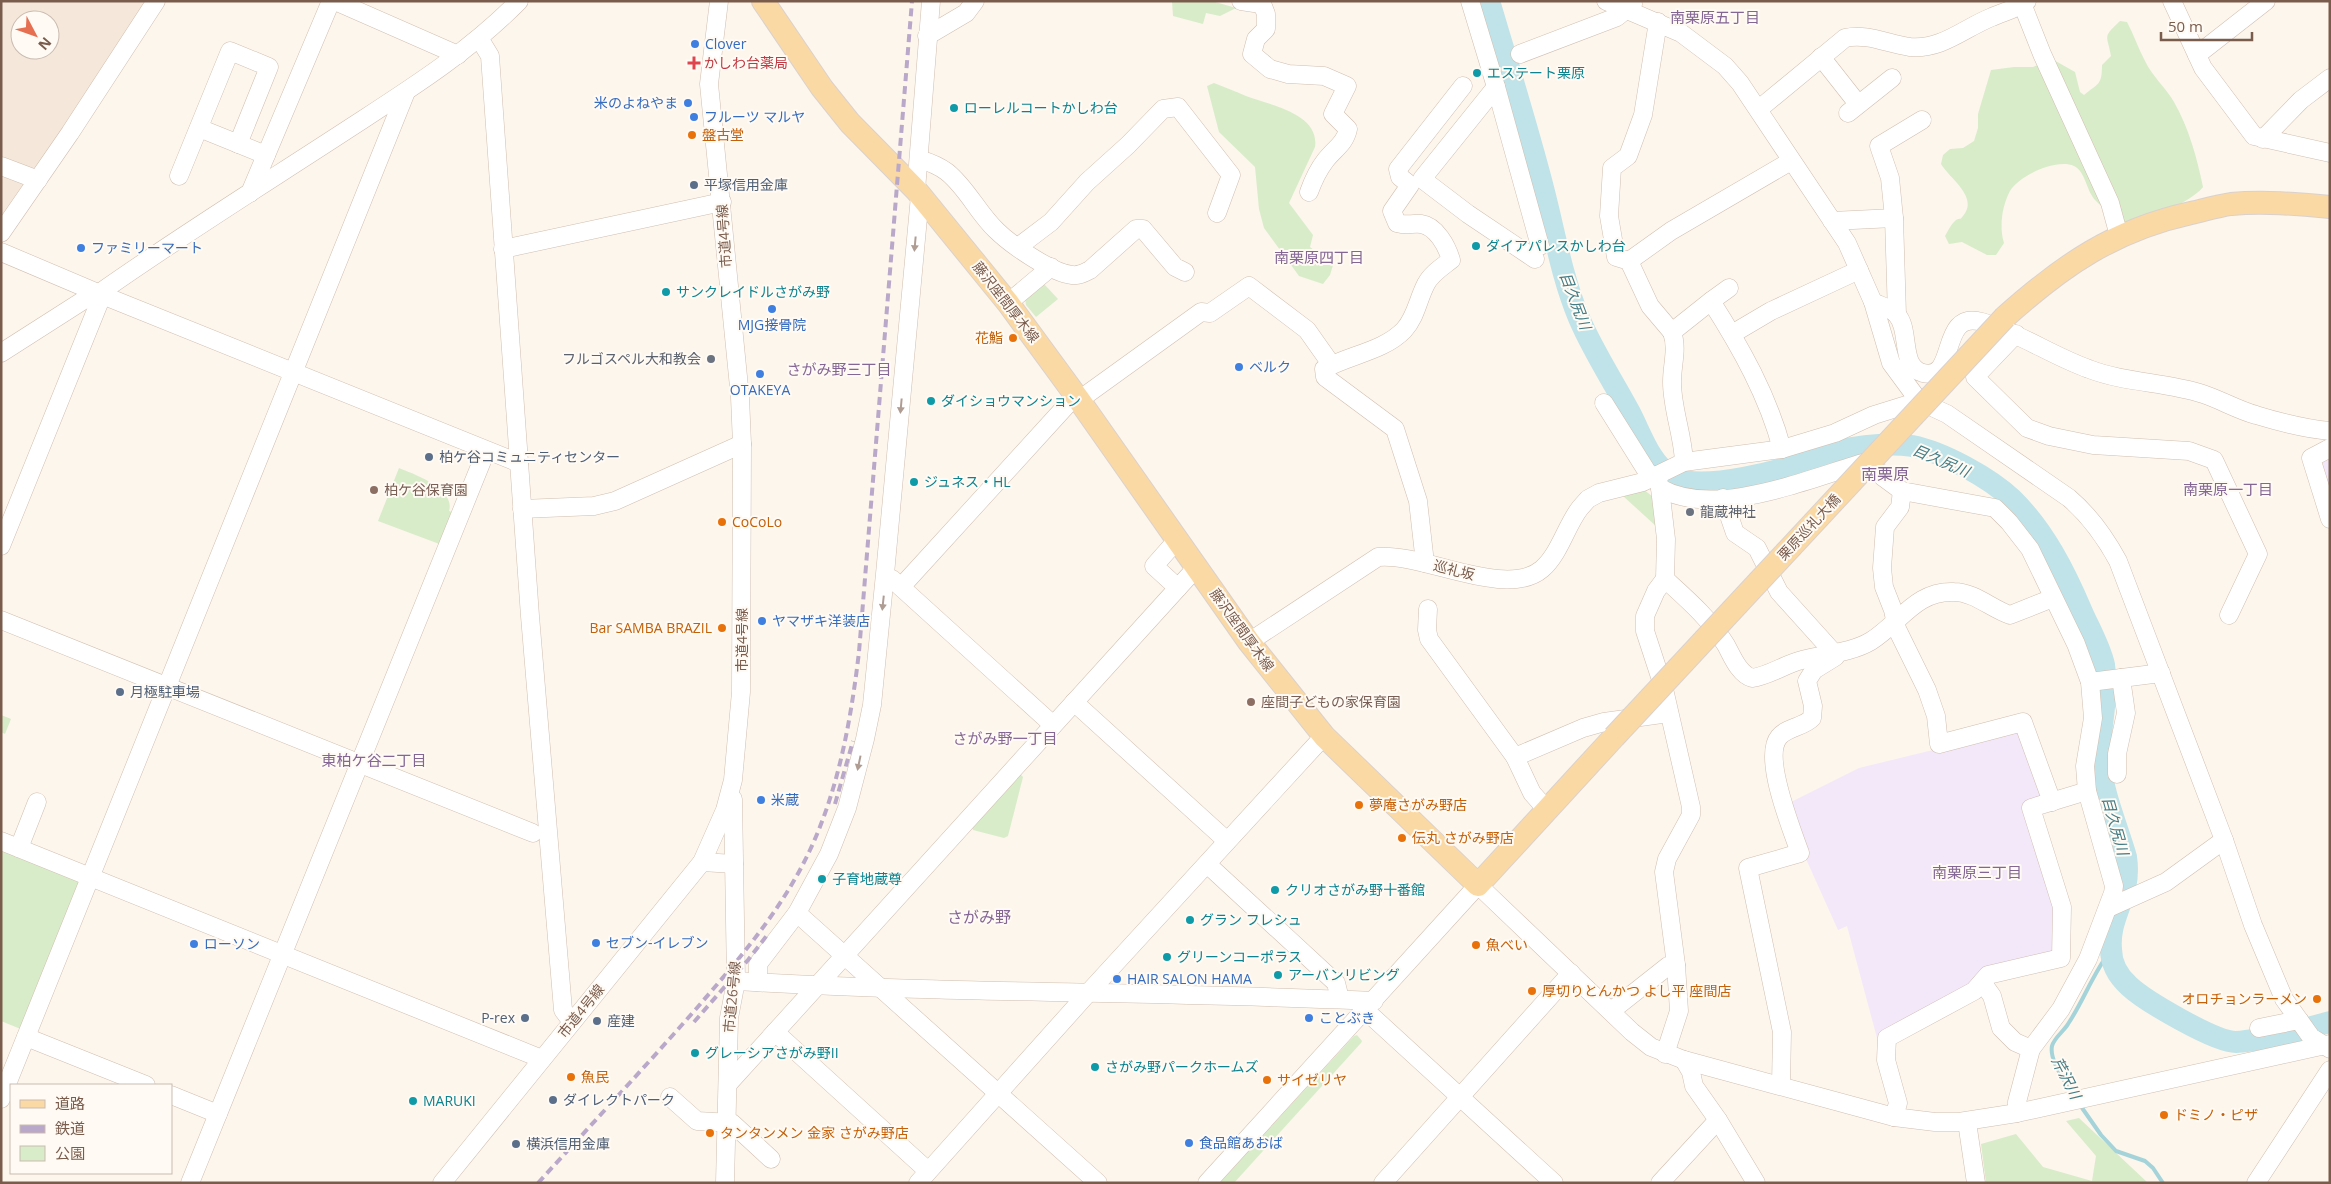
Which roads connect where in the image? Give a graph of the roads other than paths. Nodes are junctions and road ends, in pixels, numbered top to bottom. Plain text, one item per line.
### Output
1 (156, 1) edge
2 (333, 1) edge
3 (519, 1) edge
4 (763, 1) edge
5 (931, 1) edge
6 (975, 1) edge
7 (1241, 1) edge
8 (1470, 1) edge
9 (1606, 1) edge
10 (2172, 1) edge
11 (2266, 1) edge
12 (2023, 2) edge
13 (720, 3) edge
14 (1261, 3) edge
15 (1632, 6) edge
16 (1658, 22) junction
17 (927, 36) junction
18 (479, 38) junction
19 (1520, 54) dead end
20 (458, 55) junction
21 (2197, 55) junction
22 (1821, 57) junction
23 (1892, 78) dead end
24 (2330, 78) edge
25 (1463, 86) dead end
26 (1496, 87) junction
27 (406, 92) junction
28 (1759, 109) junction
29 (1922, 120) dead end
30 (199, 128) junction
31 (2264, 139) junction
32 (238, 144) junction
33 (2330, 153) edge
34 (266, 155) junction
35 (919, 159) junction
36 (1791, 160) junction
37 (1, 166) edge
38 (179, 176) dead end
39 (38, 180) junction
40 (1309, 192) dead end
41 (250, 193) junction
42 (918, 193) junction
43 (722, 202) junction
44 (2330, 207) edge
45 (1217, 213) dead end
46 (1894, 218) junction
47 (1832, 221) junction
48 (1, 233) edge
49 (2119, 236) junction
50 (1018, 247) junction
51 (503, 249) junction
52 (1, 252) edge
53 (1630, 261) junction
54 (1050, 267) junction
55 (1859, 270) junction
56 (1185, 272) dead end
57 (1729, 288) dead end
58 (98, 294) junction
59 (1711, 301) junction
60 (1873, 302) junction
61 (1008, 303) junction
62 (1897, 315) junction
63 (2010, 326) junction
64 (1672, 332) junction
65 (1882, 332) junction
66 (1905, 332) junction
67 (1732, 334) junction
68 (1, 353) edge
69 (1332, 364) junction
70 (293, 372) junction
71 (1078, 398) junction
72 (1919, 401) junction
73 (1604, 403) dead end
74 (2330, 431) edge
75 (742, 444) junction
76 (2330, 448) edge
77 (1782, 449) junction
78 (486, 451) junction
79 (518, 463) junction
80 (1681, 463) junction
81 (1654, 479) junction
82 (1902, 491) junction
83 (1723, 498) junction
84 (522, 509) junction
85 (2330, 519) edge
86 (1177, 540) junction
87 (1, 546) edge
88 (1425, 563) junction
89 (1196, 568) junction
90 (886, 574) junction
91 (1665, 580) junction
92 (901, 587) junction
93 (1178, 588) junction
94 (2053, 598) junction
95 (1428, 609) dead end
96 (2229, 615) dead end
97 (1, 620) edge
98 (1895, 620) junction
99 (1249, 642) junction
100 (1834, 653) junction
101 (2161, 673) junction
102 (2120, 678) junction
103 (2092, 682) junction
104 (167, 686) junction
105 (1074, 702) junction
106 (1669, 712) junction
107 (1053, 725) junction
108 (1324, 736) junction
109 (1515, 757) junction
110 (359, 764) junction
111 (2117, 774) dead end
112 (733, 780) junction
113 (2087, 791) junction
114 (37, 802) dead end
115 (2052, 802) junction
116 (1546, 810) junction
117 (533, 833) dead end
118 (2224, 840) junction
119 (1, 841) edge
120 (1228, 841) junction
121 (19, 848) junction
122 (702, 862) junction
123 (734, 864) junction
124 (1207, 864) junction
125 (91, 877) junction
126 (1478, 885) junction
127 (2111, 906) junction
128 (797, 913) junction
129 (282, 954) junction
130 (845, 956) junction
131 (1676, 965) junction
132 (1571, 973) junction
133 (736, 981) junction
134 (758, 982) junction
135 (1982, 982) junction
136 (818, 986) junction
137 (882, 989) junction
138 (1089, 992) junction
139 (1340, 999) junction
140 (1370, 1005) junction
141 (1611, 1011) junction
142 (2300, 1021) junction
143 (572, 1022) junction
144 (2259, 1028) dead end
145 (775, 1032) junction
146 (26, 1037) junction
147 (2324, 1044) edge
148 (2031, 1049) junction
149 (1665, 1054) junction
150 (542, 1059) junction
151 (1684, 1060) junction
152 (2330, 1070) edge
153 (144, 1084) edge
154 (728, 1084) junction
155 (1781, 1085) junction
156 (999, 1093) junction
157 (172, 1095) edge
158 (670, 1097) dead end
159 (1459, 1097) junction
160 (1, 1099) edge
161 (2017, 1113) junction
162 (218, 1114) junction
163 (1894, 1117) junction
164 (1718, 1120) junction
165 (1967, 1122) junction
166 (727, 1123) junction
167 (771, 1159) dead end
168 (923, 1177) edge
169 (190, 1183) edge
170 (442, 1183) edge
171 (725, 1183) edge
172 (1098, 1183) edge
173 (1207, 1183) edge
174 (1383, 1183) edge
175 (1554, 1183) edge
176 (1660, 1183) edge
177 (1756, 1183) edge
178 (1976, 1183) edge
179 (2256, 1183) edge

1 - 39 street
2 - 20 street
2 - 34 street
3 - 18 street
4 - 42 main road, 藤沢座間厚木線
5 - 17 street
6 - 17 street
7 - 14 street
8 - 26 street
9 - 15 street
10 - 21 street
11 - 21 street
12 - 22 street
12 - 49 street
13 - 43 street, 市道4号線
14 - 40 street
15 - 16 street
15 - 19 street
16 - 28 street
16 - 53 street
17 - 35 street
18 - 20 street
18 - 51 street
20 - 27 street
21 - 31 street
22 - 23 street
22 - 28 street
24 - 31 street
25 - 69 street
26 - 26 street
27 - 41 street
27 - 70 street
28 - 36 street
29 - 46 street
30 - 32 street
30 - 32 street
30 - 38 street
31 - 33 street
32 - 34 street
34 - 41 street
35 - 42 street
35 - 50 street
36 - 47 street
36 - 53 street
37 - 39 street
39 - 48 street
41 - 58 street
42 - 61 main road, 藤沢座間厚木線
42 -> 90 street
43 - 51 street
43 - 75 street, 市道4号線
44 - 49 main road
45 - 50 street
46 - 47 street
46 - 62 street
47 - 55 street
49 - 63 main road
50 - 54 street
51 - 79 street
52 - 58 street
53 - 64 street
54 - 56 street
54 - 61 street
55 - 60 street
55 - 67 street
57 - 59 street
58 - 68 street
58 - 70 street
58 - 87 street
59 - 64 street
59 - 67 street
60 - 62 street
60 - 65 street
61 - 71 main road, 藤沢座間厚木線
62 - 66 street
63 - 66 street
63 - 74 street
63 - 96 street
63 - 116 main road, 栗原巡礼大橋, bridge
64 - 80 street
65 - 66 street
65 - 72 street
67 - 77 street
69 - 71 street
69 - 88 street
70 - 78 street
70 - 104 street
71 - 86 main road, 藤沢座間厚木線
71 - 92 street
72 - 77 street, 巡礼坂
72 - 101 street
73 - 81 street
75 - 84 street
75 - 112 street, 市道4号線
76 - 85 street
77 - 80 street, 巡礼坂
78 - 79 street
78 - 110 street
79 - 84 street
80 - 81 street, 巡礼坂
81 - 83 street
81 - 88 street, 巡礼坂
81 - 91 street
82 - 83 street
82 - 94 street
82 - 98 street
83 - 100 street
84 - 143 street
86 - 89 main road, 藤沢座間厚木線
86 - 93 street
88 - 99 street, 巡礼坂
89 - 93 street
89 - 99 main road, 藤沢座間厚木線
90 - 92 street
90 -> 128 street
91 - 100 street
91 - 106 street
92 - 107 street
93 - 105 street
94 - 98 street
94 - 103 street
95 - 109 street
97 - 104 street
98 - 100 street
98 - 115 street
99 - 108 main road, 藤沢座間厚木線
100 - 155 street
101 - 102 street
101 - 118 street
102 - 103 street
102 - 111 street
103 - 113 street
104 - 110 street
104 - 125 street
105 - 107 street
105 - 120 street
106 - 109 street
106 - 131 street
107 - 130 street
108 - 120 street
108 - 126 main road, 藤沢座間厚木線
109 - 116 street
110 - 117 street
110 - 129 street
112 - 122 street, 市道4号線
112 - 123 street, 市道26号線
113 - 115 street
113 - 127 street
114 - 121 street
115 - 135 street
116 - 126 main road
118 - 127 street
118 - 142 street
119 - 121 street
120 - 124 street
121 - 125 street
122 - 123 street
122 - 143 street, 市道4号線
123 - 133 street, 市道26号線
124 - 138 street
124 - 139 street
125 - 129 street
125 - 146 street
126 - 132 street
126 - 140 street
127 - 148 street
128 - 130 street
128 - 134 street
129 - 150 street
129 - 162 street
130 - 136 street
130 - 137 street
131 - 141 street
131 - 149 street
132 - 141 street
132 - 159 street
133 - 134 street
133 - 154 street, 市道26号線
134 - 136 street
135 - 148 street
135 - 163 street
136 - 137 street
136 - 145 street
137 - 138 street
137 - 156 street
138 - 139 street
138 - 156 street
139 - 140 street
140 - 159 street
140 - 173 street
141 - 149 street
142 - 144 street
142 - 147 street
143 - 150 street, 市道4号線
145 - 154 street
145 - 168 street
146 - 153 street
146 - 160 street
147 - 161 street
148 - 161 street
149 - 151 street
150 - 170 street, 市道4号線
151 - 155 street
151 - 164 street
152 - 179 street
154 - 166 street, 市道26号線
155 - 163 street
156 - 168 street
156 - 172 street
157 - 162 street
158 - 166 street
159 - 174 street
159 - 175 street
161 - 165 street
162 - 169 street
163 - 165 street
164 - 176 street
164 - 177 street
165 - 178 street
166 - 167 street
166 - 171 street, 市道26号線

